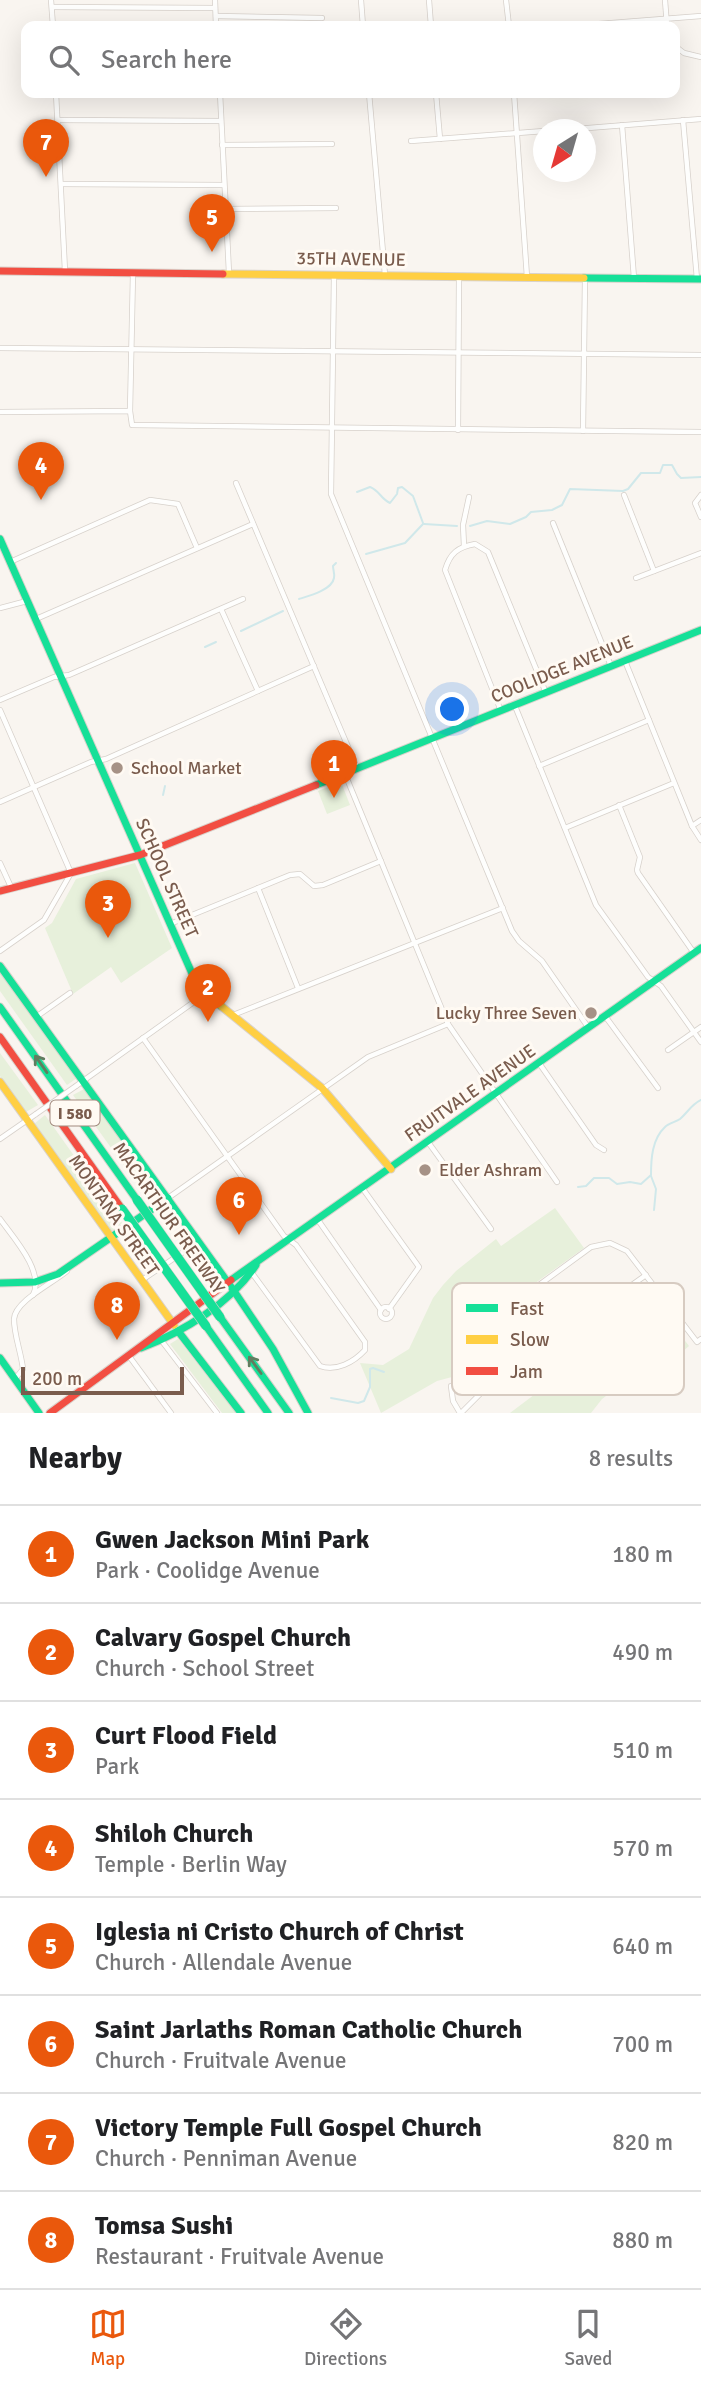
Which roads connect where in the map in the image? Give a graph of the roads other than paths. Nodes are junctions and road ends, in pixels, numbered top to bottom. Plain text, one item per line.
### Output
1 (215, 0) edge
2 (361, 0) edge
3 (429, 0) edge
4 (506, 0) edge
5 (665, 0) edge
6 (52, 3) edge
7 (215, 8) junction
8 (216, 16) junction
9 (701, 16) edge
10 (322, 18) dead end
11 (667, 19) junction
12 (53, 21) edge
13 (216, 21) edge
14 (363, 21) edge
15 (431, 21) edge
16 (508, 21) edge
17 (640, 21) edge
18 (680, 50) edge
19 (701, 57) edge
20 (56, 98) edge
21 (220, 98) edge
22 (369, 98) edge
23 (436, 98) edge
24 (514, 98) edge
25 (701, 118) edge
26 (57, 120) junction
27 (683, 120) junction
28 (221, 121) junction
29 (622, 125) junction
30 (596, 127) edge
31 (533, 132) edge
32 (517, 133) junction
33 (440, 139) junction
34 (411, 141) dead end
35 (332, 144) dead end
36 (222, 145) junction
37 (61, 184) junction
38 (224, 185) junction
39 (336, 208) dead end
40 (225, 209) junction
41 (0, 271) edge
42 (65, 272) junction
43 (133, 273) junction
44 (229, 274) junction
45 (334, 275) junction
46 (385, 275) junction
47 (460, 276) junction
48 (527, 277) junction
49 (585, 278) junction
50 (634, 278) junction
51 (699, 279) edge
52 (0, 348) edge
53 (131, 349) junction
54 (333, 352) junction
55 (458, 353) junction
56 (584, 354) junction
57 (701, 355) edge
58 (130, 411) junction
59 (0, 412) edge
60 (332, 429) junction
61 (457, 430) junction
62 (583, 432) junction
63 (701, 432) edge
64 (236, 483) dead end
65 (624, 495) dead end
66 (701, 495) edge
67 (469, 497) dead end
68 (701, 517) edge
69 (552, 523) dead end
70 (253, 524) junction
71 (0, 539) edge
72 (464, 546) junction
73 (197, 548) junction
74 (701, 553) edge
75 (10, 562) junction
76 (654, 571) junction
77 (636, 578) dead end
78 (243, 599) dead end
79 (27, 601) junction
80 (0, 608) edge
81 (221, 609) junction
82 (36, 619) junction
83 (700, 632) edge
84 (625, 661) junction
85 (314, 666) junction
86 (611, 667) junction
87 (61, 677) junction
88 (258, 691) junction
89 (546, 693) junction
90 (0, 700) edge
91 (516, 706) junction
92 (0, 710) edge
93 (501, 711) junction
94 (649, 720) junction
95 (432, 739) junction
96 (99, 761) junction
97 (539, 766) junction
98 (357, 769) junction
99 (345, 774) junction
100 (674, 783) junction
101 (34, 787) junction
102 (0, 802) edge
103 (619, 805) junction
104 (701, 820) edge
105 (692, 826) junction
106 (565, 828) junction
107 (701, 840) edge
108 (140, 855) junction
109 (380, 862) junction
110 (0, 863) edge
111 (71, 873) junction
112 (11, 888) junction
113 (258, 888) junction
114 (0, 891) edge
115 (503, 908) junction
116 (170, 924) junction
117 (414, 942) junction
118 (698, 950) edge
119 (0, 951) edge
120 (0, 966) edge
121 (654, 981) junction
122 (298, 988) junction
123 (70, 993) dead end
124 (205, 994) junction
125 (0, 1007) edge
126 (232, 1015) junction
127 (605, 1016) junction
128 (36, 1017) junction
129 (448, 1024) junction
130 (701, 1027) edge
131 (588, 1028) junction
132 (694, 1032) junction
133 (0, 1037) edge
134 (143, 1038) junction
135 (701, 1042) edge
136 (668, 1050) dead end
137 (539, 1063) junction
138 (0, 1082) edge
139 (80, 1083) junction
140 (322, 1088) junction
141 (657, 1088) dead end
142 (496, 1094) junction
143 (27, 1120) junction
144 (0, 1139) edge
145 (428, 1142) junction
146 (604, 1150) dead end
147 (228, 1156) junction
148 (391, 1169) junction
149 (557, 1182) dead end
150 (363, 1189) junction
151 (168, 1198) junction
152 (0, 1219) edge
153 (318, 1220) junction
154 (491, 1229) dead end
155 (111, 1239) junction
156 (290, 1241) junction
157 (199, 1242) junction
158 (73, 1266) junction
159 (255, 1269) junction
160 (646, 1275) junction
161 (141, 1280) junction
162 (35, 1282) junction
163 (0, 1283) edge
164 (543, 1283) edge
165 (635, 1283) edge
166 (652, 1283) edge
167 (231, 1287) junction
168 (32, 1296) junction
169 (389, 1309) junction
170 (381, 1310) junction
171 (684, 1322) edge
172 (175, 1327) junction
173 (163, 1329) junction
174 (161, 1340) junction
175 (699, 1341) edge
176 (141, 1348) junction
177 (130, 1356) junction
178 (0, 1358) edge
179 (15, 1379) junction
180 (451, 1386) dead end
181 (452, 1394) edge
182 (452, 1395) edge
183 (479, 1395) edge
184 (215, 1412) edge
185 (39, 1413) edge
186 (50, 1413) edge
187 (171, 1413) edge
188 (241, 1413) edge
189 (268, 1413) edge
190 (289, 1413) edge
191 (309, 1413) edge
192 (461, 1413) edge

1 - 7 street
2 - 14 street
3 - 15 street
4 - 16 street
5 - 11 street
6 - 7 street
6 - 12 street
7 - 8 street
8 - 10 street
8 - 13 street
9 - 11 street
11 - 17 street
18 - 19 street
20 - 26 street
21 - 28 street
22 - 46 street
23 - 33 street
24 - 32 street
25 - 27 street
26 - 28 street
26 - 37 street
27 - 29 street
27 - 51 street
28 - 36 street
29 - 30 street
29 - 50 street
31 - 32 street
32 - 33 street
32 - 48 street
33 - 34 street
35 - 36 street
36 - 38 street
37 - 38 street
37 - 42 street
38 - 40 street
39 - 40 street
40 - 44 street
41 - 42 main road, 35TH AVENUE
42 - 43 main road, 35TH AVENUE
43 - 44 main road, 35TH AVENUE
43 - 53 street
44 - 45 main road, 35TH AVENUE
45 - 46 main road, 35TH AVENUE
45 - 54 street
46 - 47 main road, 35TH AVENUE
47 - 48 main road, 35TH AVENUE
47 - 55 street
48 - 49 main road, 35TH AVENUE
49 - 50 main road, 35TH AVENUE
49 - 56 street
50 - 51 main road, 35TH AVENUE
52 - 53 street
53 - 54 street
53 - 58 street
54 - 55 street
54 - 60 street
55 - 56 street
55 - 61 street
56 - 57 street
56 - 62 street
58 - 59 street
58 - 60 street
60 - 61 street
60 - 95 street
61 - 62 street
62 - 63 street
64 - 70 street
65 - 76 street
66 - 68 street
67 - 72 street
69 - 86 street
70 - 73 street
70 - 85 street
71 - 75 main road, SCHOOL STREET
72 - 89 street
72 - 93 street
73 - 75 street
73 - 82 street
74 - 76 street
75 - 79 main road, SCHOOL STREET
76 - 77 street
78 - 81 street
79 - 80 street
79 - 82 main road, SCHOOL STREET
81 - 87 street
81 - 88 street
82 - 87 main road, SCHOOL STREET
83 - 84 main road, COOLIDGE AVENUE
84 - 86 main road, COOLIDGE AVENUE
84 - 94 street
85 - 88 street
85 - 98 street
86 - 89 main road, COOLIDGE AVENUE
87 - 90 street
87 - 96 main road, SCHOOL STREET
88 - 96 street
89 - 91 main road, COOLIDGE AVENUE
91 - 93 main road, COOLIDGE AVENUE
91 - 97 street
92 - 101 street
93 - 95 main road, COOLIDGE AVENUE
94 - 97 street
94 - 100 street
95 - 98 main road, COOLIDGE AVENUE
95 - 115 street
96 - 101 street
96 - 108 main road, SCHOOL STREET
97 - 106 street
98 - 99 main road, COOLIDGE AVENUE
99 - 108 main road, COOLIDGE AVENUE
99 - 109 street
100 - 103 street
100 - 105 street
101 - 102 street
101 - 111 street
103 - 106 street
103 - 118 street
104 - 105 street
105 - 107 street
106 - 121 street
108 - 111 main road, COOLIDGE AVENUE
108 - 116 main road, SCHOOL STREET
109 - 113 street
109 - 117 street
110 - 112 street
111 - 112 main road, COOLIDGE AVENUE
111 - 119 street
112 - 114 main road, COOLIDGE AVENUE
113 - 116 street
113 - 122 street
115 - 117 street
115 - 131 street
116 - 124 main road, SCHOOL STREET
117 - 122 street
117 - 129 street
118 - 121 main road, FRUITVALE AVENUE
120 - 128 main road
121 - 127 main road, FRUITVALE AVENUE
121 - 132 street
122 - 126 street
123 - 128 street
124 - 126 main road, SCHOOL STREET
124 - 134 street
190 -> 125 main road, MACARTHUR FREEWAY / I 580, bridge
126 - 140 main road, SCHOOL STREET
127 - 131 main road, FRUITVALE AVENUE
127 - 141 street
128 - 139 main road
129 - 140 street
129 - 142 street
130 - 132 street
131 - 137 main road, FRUITVALE AVENUE
132 - 135 street
132 - 136 street
133 - 189 main road, MACARTHUR FREEWAY / I 580, bridge
134 - 139 street
134 - 147 street
137 - 142 main road, FRUITVALE AVENUE
137 - 146 street
138 - 143 main road, MONTANA STREET
139 - 143 street, bridge
139 - 151 main road
140 - 147 street
140 - 148 main road, SCHOOL STREET
142 - 145 main road, FRUITVALE AVENUE
142 - 149 street
143 - 144 street
143 - 155 main road, MONTANA STREET
145 - 148 main road, FRUITVALE AVENUE
145 - 154 street
147 - 151 street
147 - 156 street
148 - 150 main road, FRUITVALE AVENUE
150 - 153 main road, FRUITVALE AVENUE
150 - 169 street
151 - 155 main road
151 - 157 main road
152 - 162 street
153 - 156 main road, FRUITVALE AVENUE
153 - 170 street
155 - 158 main road
155 - 161 main road, MONTANA STREET
156 - 159 main road, FRUITVALE AVENUE
156 - 159 street
157 - 161 street
157 - 167 main road
158 - 162 main road
158 - 168 street
159 - 167 main road, FRUITVALE AVENUE
160 - 164 street
160 - 165 street
160 - 166 street
161 - 172 main road, MONTANA STREET
162 - 163 main road
162 - 168 street
167 - 172 main road, FRUITVALE AVENUE
167 - 191 main road
168 - 179 street
169 - 170 street
169 - 170 street
171 - 175 street
172 - 173 main road, FRUITVALE AVENUE
172 - 174 main road, FRUITVALE AVENUE
172 - 188 main road, MONTANA STREET
173 - 174 main road
173 - 176 main road, FRUITVALE AVENUE
174 - 176 main road, FRUITVALE AVENUE
174 - 184 street
176 - 177 main road, FRUITVALE AVENUE
177 - 186 main road, FRUITVALE AVENUE
177 - 187 street
178 - 179 main road
179 - 185 main road
180 - 181 street
182 - 192 street
183 - 192 street

